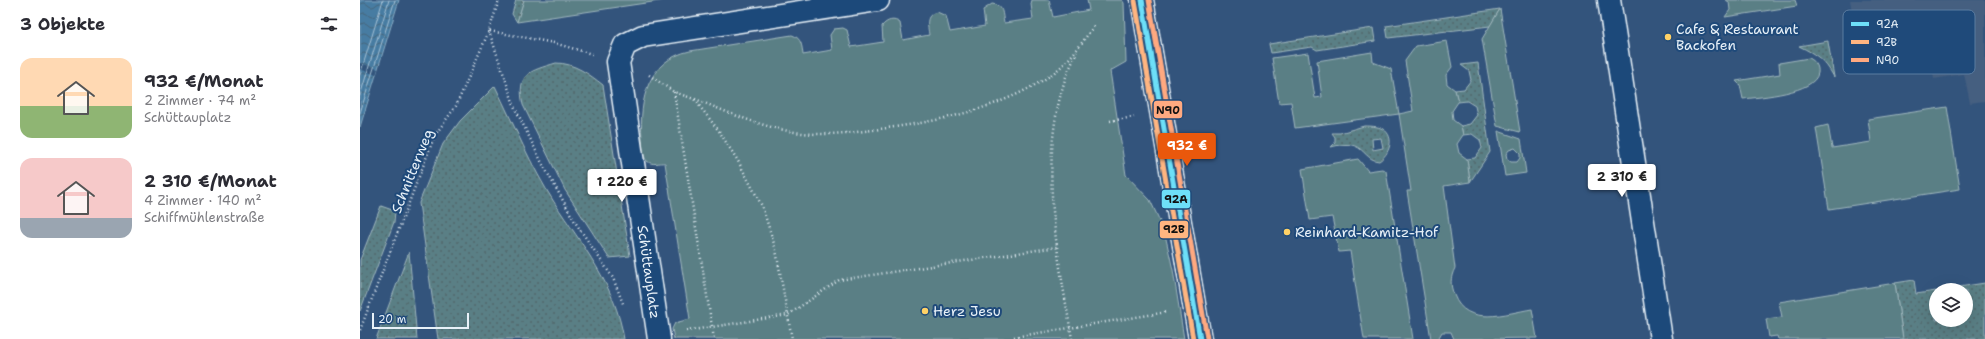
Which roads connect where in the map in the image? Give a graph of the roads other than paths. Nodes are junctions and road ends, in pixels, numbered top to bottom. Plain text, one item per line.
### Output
1 (878, 0) edge
2 (1142, 0) edge
3 (1609, 0) edge
4 (658, 336) edge
5 (1200, 339) edge
6 (1661, 339) edge

1 - 4 street, Schüttauplatz
2 - 5 street
3 - 6 street

